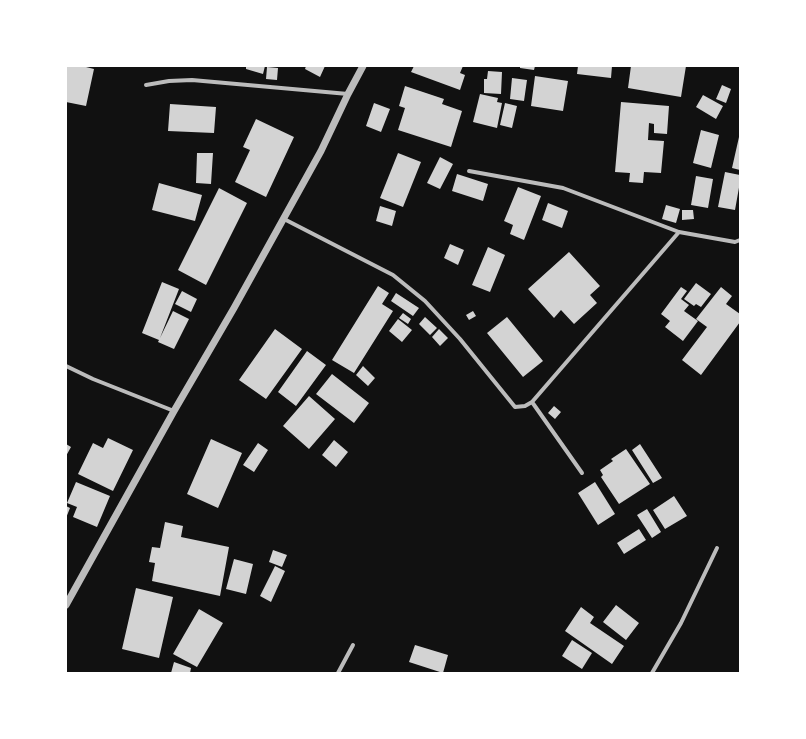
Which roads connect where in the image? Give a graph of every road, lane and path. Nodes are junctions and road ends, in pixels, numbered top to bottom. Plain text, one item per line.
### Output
1 (363, 66) edge
2 (146, 85) dead end
3 (348, 94) junction
4 (469, 171) dead end
5 (284, 218) junction
6 (679, 232) junction
7 (740, 240) edge
8 (66, 366) edge
9 (532, 402) junction
10 (174, 411) junction
11 (582, 474) dead end
12 (717, 548) dead end
13 (66, 605) edge
14 (352, 645) dead end
15 (338, 673) edge
16 (652, 673) edge

1 - 3 street
2 - 3 street
3 - 5 street
4 - 6 street
5 - 9 street
5 - 10 street
6 - 7 street
6 - 9 street
8 - 10 street
9 - 11 street
10 - 13 street
12 - 16 street
14 - 15 street

